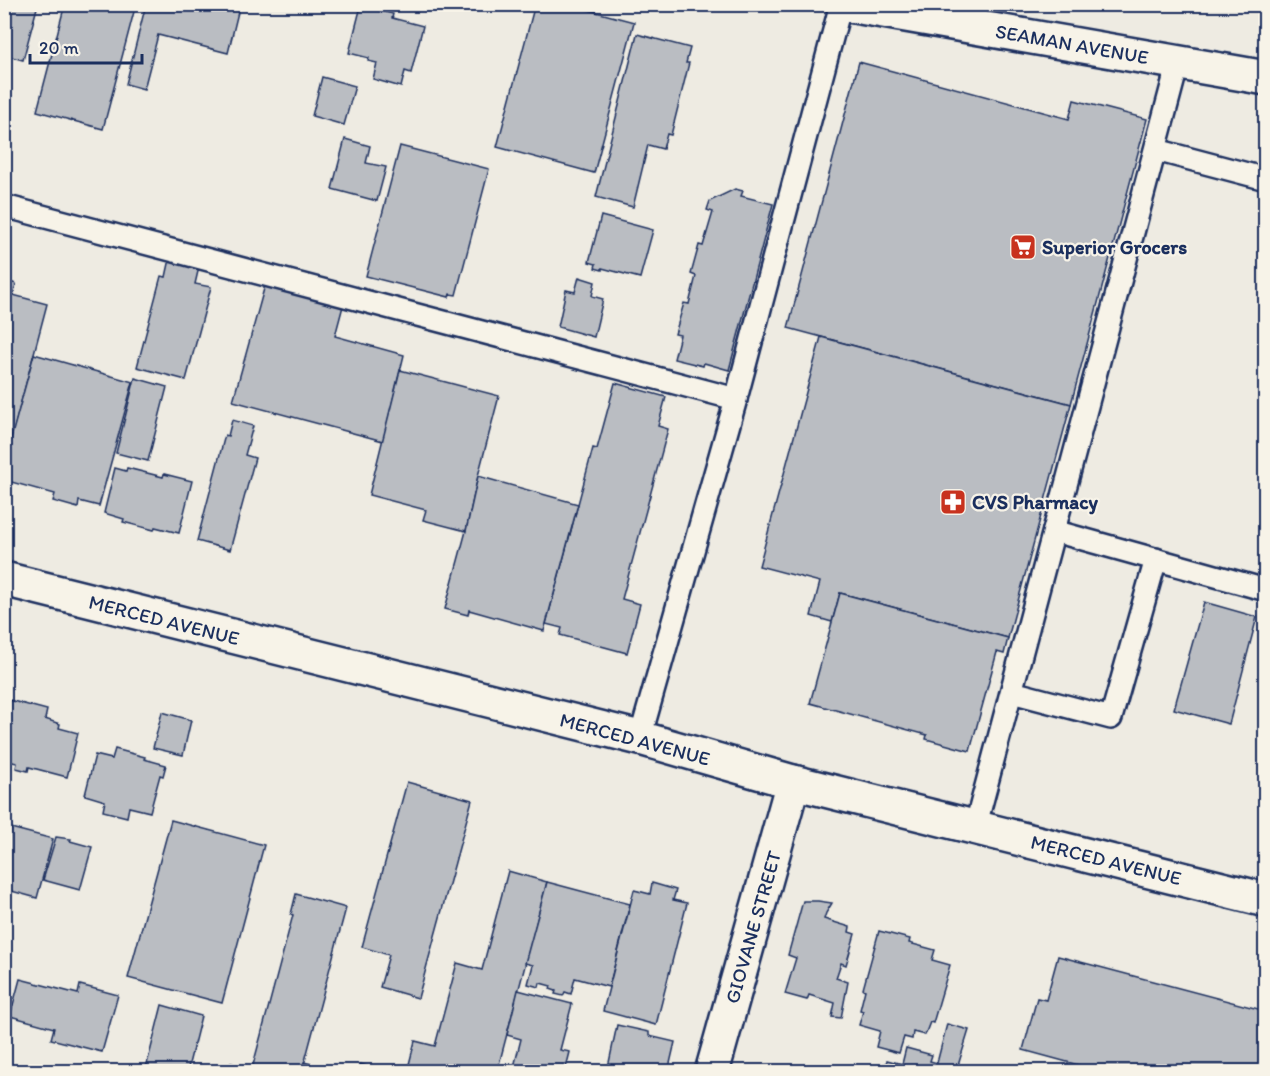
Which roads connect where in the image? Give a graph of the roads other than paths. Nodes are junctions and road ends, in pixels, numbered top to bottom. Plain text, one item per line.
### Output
1 (842, 4) edge
2 (1178, 63) junction
3 (1266, 78) edge
4 (1156, 150) junction
5 (1266, 179) edge
6 (4, 206) edge
7 (736, 399) junction
8 (1053, 531) junction
9 (1156, 560) junction
10 (4, 579) edge
11 (1266, 590) edge
12 (1012, 692) junction
13 (640, 738) junction
14 (793, 782) junction
15 (975, 828) junction
16 (1266, 900) edge
17 (712, 1071) edge

1 - 2 street, SEAMAN AVENUE
1 - 7 lane
2 - 3 street, SEAMAN AVENUE
2 - 4 lane
4 - 5 lane
4 - 8 lane
6 - 7 lane
7 - 13 lane
8 - 9 lane
8 - 12 lane
9 - 11 lane
9 - 12 lane
10 - 13 street, MERCED AVENUE
12 - 15 lane
13 - 14 street, MERCED AVENUE
14 - 15 street, MERCED AVENUE
14 - 17 street, GIOVANE STREET
15 - 16 street, MERCED AVENUE

